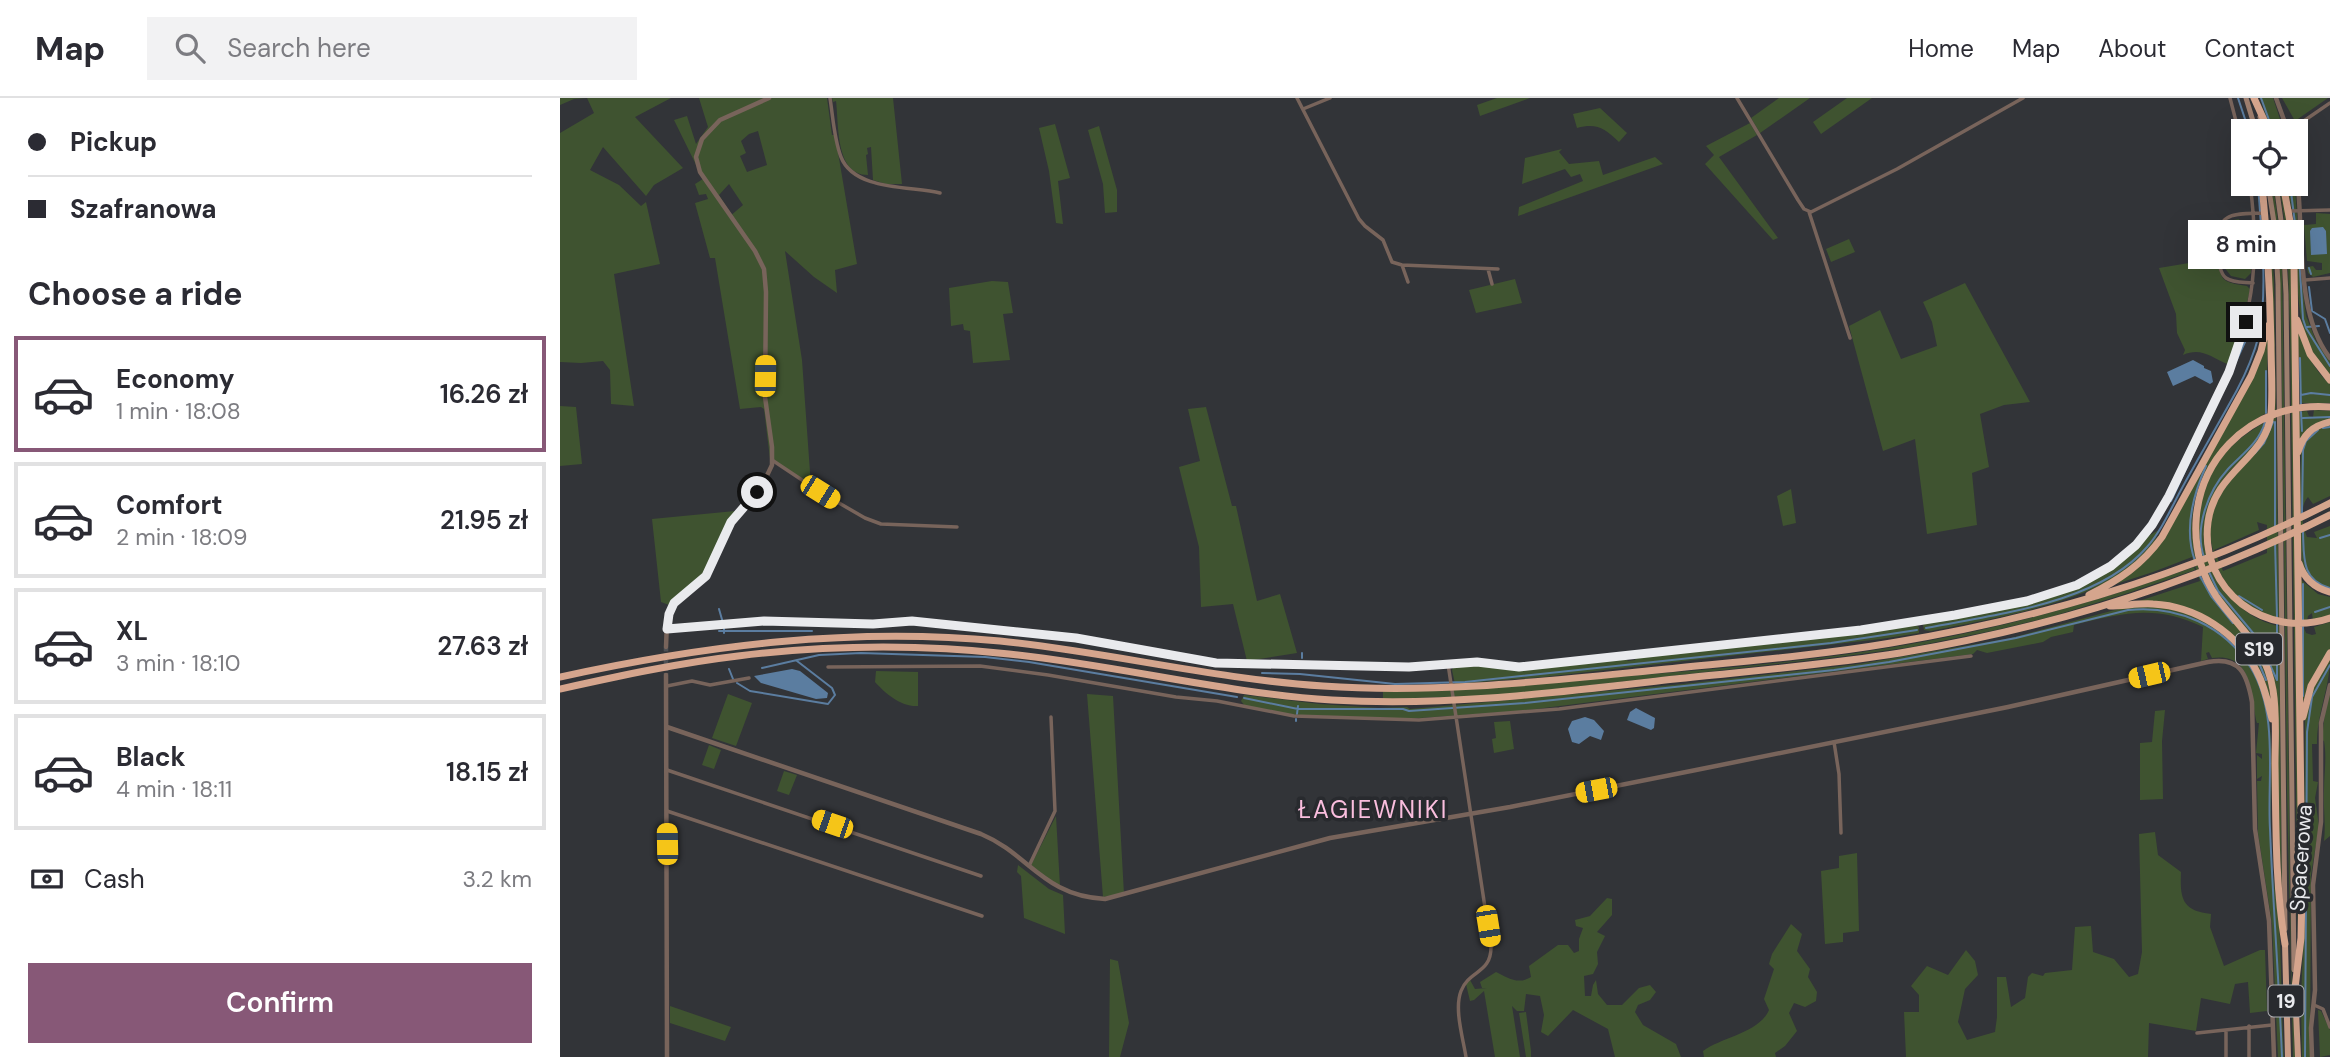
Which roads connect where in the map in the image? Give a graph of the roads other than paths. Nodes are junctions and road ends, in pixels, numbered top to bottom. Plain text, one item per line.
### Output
1 (769, 98) edge
2 (830, 98) edge
3 (1297, 98) edge
4 (1330, 98) edge
5 (1737, 98) edge
6 (2023, 98) edge
7 (2230, 98) edge
8 (2246, 98) edge
9 (2254, 98) edge
10 (2276, 98) edge
11 (2330, 103) edge
12 (1302, 109) junction
13 (2235, 119) edge
14 (2252, 119) edge
15 (2262, 119) edge
16 (2284, 119) edge
17 (2307, 119) edge
18 (940, 193) dead end
19 (2251, 196) edge
20 (2263, 196) edge
21 (2270, 196) edge
22 (2278, 196) edge
23 (2286, 196) edge
24 (2298, 196) edge
25 (2330, 210) edge
26 (1809, 212) junction
27 (1402, 265) junction
28 (1488, 269) junction
29 (1498, 270) dead end
30 (2330, 278) edge
31 (2305, 280) junction
32 (1408, 282) dead end
33 (2253, 283) junction
34 (1492, 284) dead end
35 (2294, 302) junction
36 (2271, 305) junction
37 (1850, 338) dead end
38 (2330, 358) edge
39 (2330, 380) edge
40 (2330, 407) edge
41 (2330, 422) edge
42 (772, 460) junction
43 (2296, 463) junction
44 (2330, 503) edge
45 (2330, 515) edge
46 (2330, 522) edge
47 (2314, 523) junction
48 (957, 527) dead end
49 (2297, 552) junction
50 (2330, 592) edge
51 (2071, 604) junction
52 (2102, 607) junction
53 (2330, 618) edge
54 (667, 629) junction
55 (666, 647) tunnel mouth
56 (2330, 653) edge
57 (1971, 656) dead end
58 (1448, 664) junction
59 (828, 667) dead end
60 (666, 675) tunnel mouth
61 (560, 677) edge
62 (749, 678) dead end
63 (667, 685) junction
64 (2330, 685) edge
65 (560, 689) edge
66 (1051, 717) dead end
67 (667, 727) junction
68 (2275, 733) junction
69 (1834, 742) junction
70 (2299, 742) junction
71 (667, 770) junction
72 (667, 811) junction
73 (1470, 814) junction
74 (1840, 833) dead end
75 (1028, 867) junction
76 (981, 876) dead end
77 (982, 916) dead end
78 (2285, 944) junction
79 (2295, 988) junction
80 (2314, 1005) junction
81 (2249, 1026) junction
82 (2272, 1026) junction
83 (2330, 1027) edge
84 (2225, 1030) junction
85 (2197, 1032) dead end
86 (667, 1057) edge
87 (1466, 1057) edge
88 (2226, 1057) edge
89 (2249, 1057) edge
90 (2274, 1057) edge
91 (2288, 1057) edge
92 (2298, 1057) edge
93 (2312, 1057) edge

1 - 42 street
2 - 18 street
3 - 12 street
4 - 12 street
5 - 26 street
6 - 26 street
7 - 13 street
8 - 14 main road
9 - 15 highway
10 - 16 street
11 - 17 street
12 - 27 street
19 - 33 street
20 - 36 highway
21 - 78 main road
22 - 79 main road
23 - 35 highway
24 - 31 street
25 - 33 street
26 - 37 street
27 - 28 street
27 - 32 street
28 - 29 street
28 - 34 street
30 - 31 street
31 - 38 street
33 - 58 street
35 - 39 highway
35 - 43 highway
36 - 51 highway
36 - 53 highway
40 - 68 highway, S19
41 - 43 highway
42 - 48 street
42 - 54 street
43 - 49 highway
44 - 51 highway
45 - 47 highway
46 - 47 highway
47 - 52 highway
49 - 50 highway
49 - 70 highway
51 - 61 highway
52 - 65 highway
52 - 68 highway
54 - 55 street
54 - 58 street
56 - 70 highway
57 - 59 street
58 - 73 street
60 - 63 street
62 - 63 street
63 - 67 street
64 - 80 street, Spacerowa
66 - 75 street
67 - 71 street
67 - 75 street
68 - 78 highway, S19
69 - 73 street
69 - 74 street
69 - 82 street
70 - 79 highway
71 - 72 street
71 - 76 street
72 - 77 street
72 - 86 street
73 - 75 street
73 - 87 street
78 - 91 highway, 19
79 - 92 highway, 19
80 - 83 street
80 - 93 street, Spacerowa
81 - 82 street
81 - 84 street
81 - 89 street
82 - 90 street
84 - 85 street
84 - 88 street

